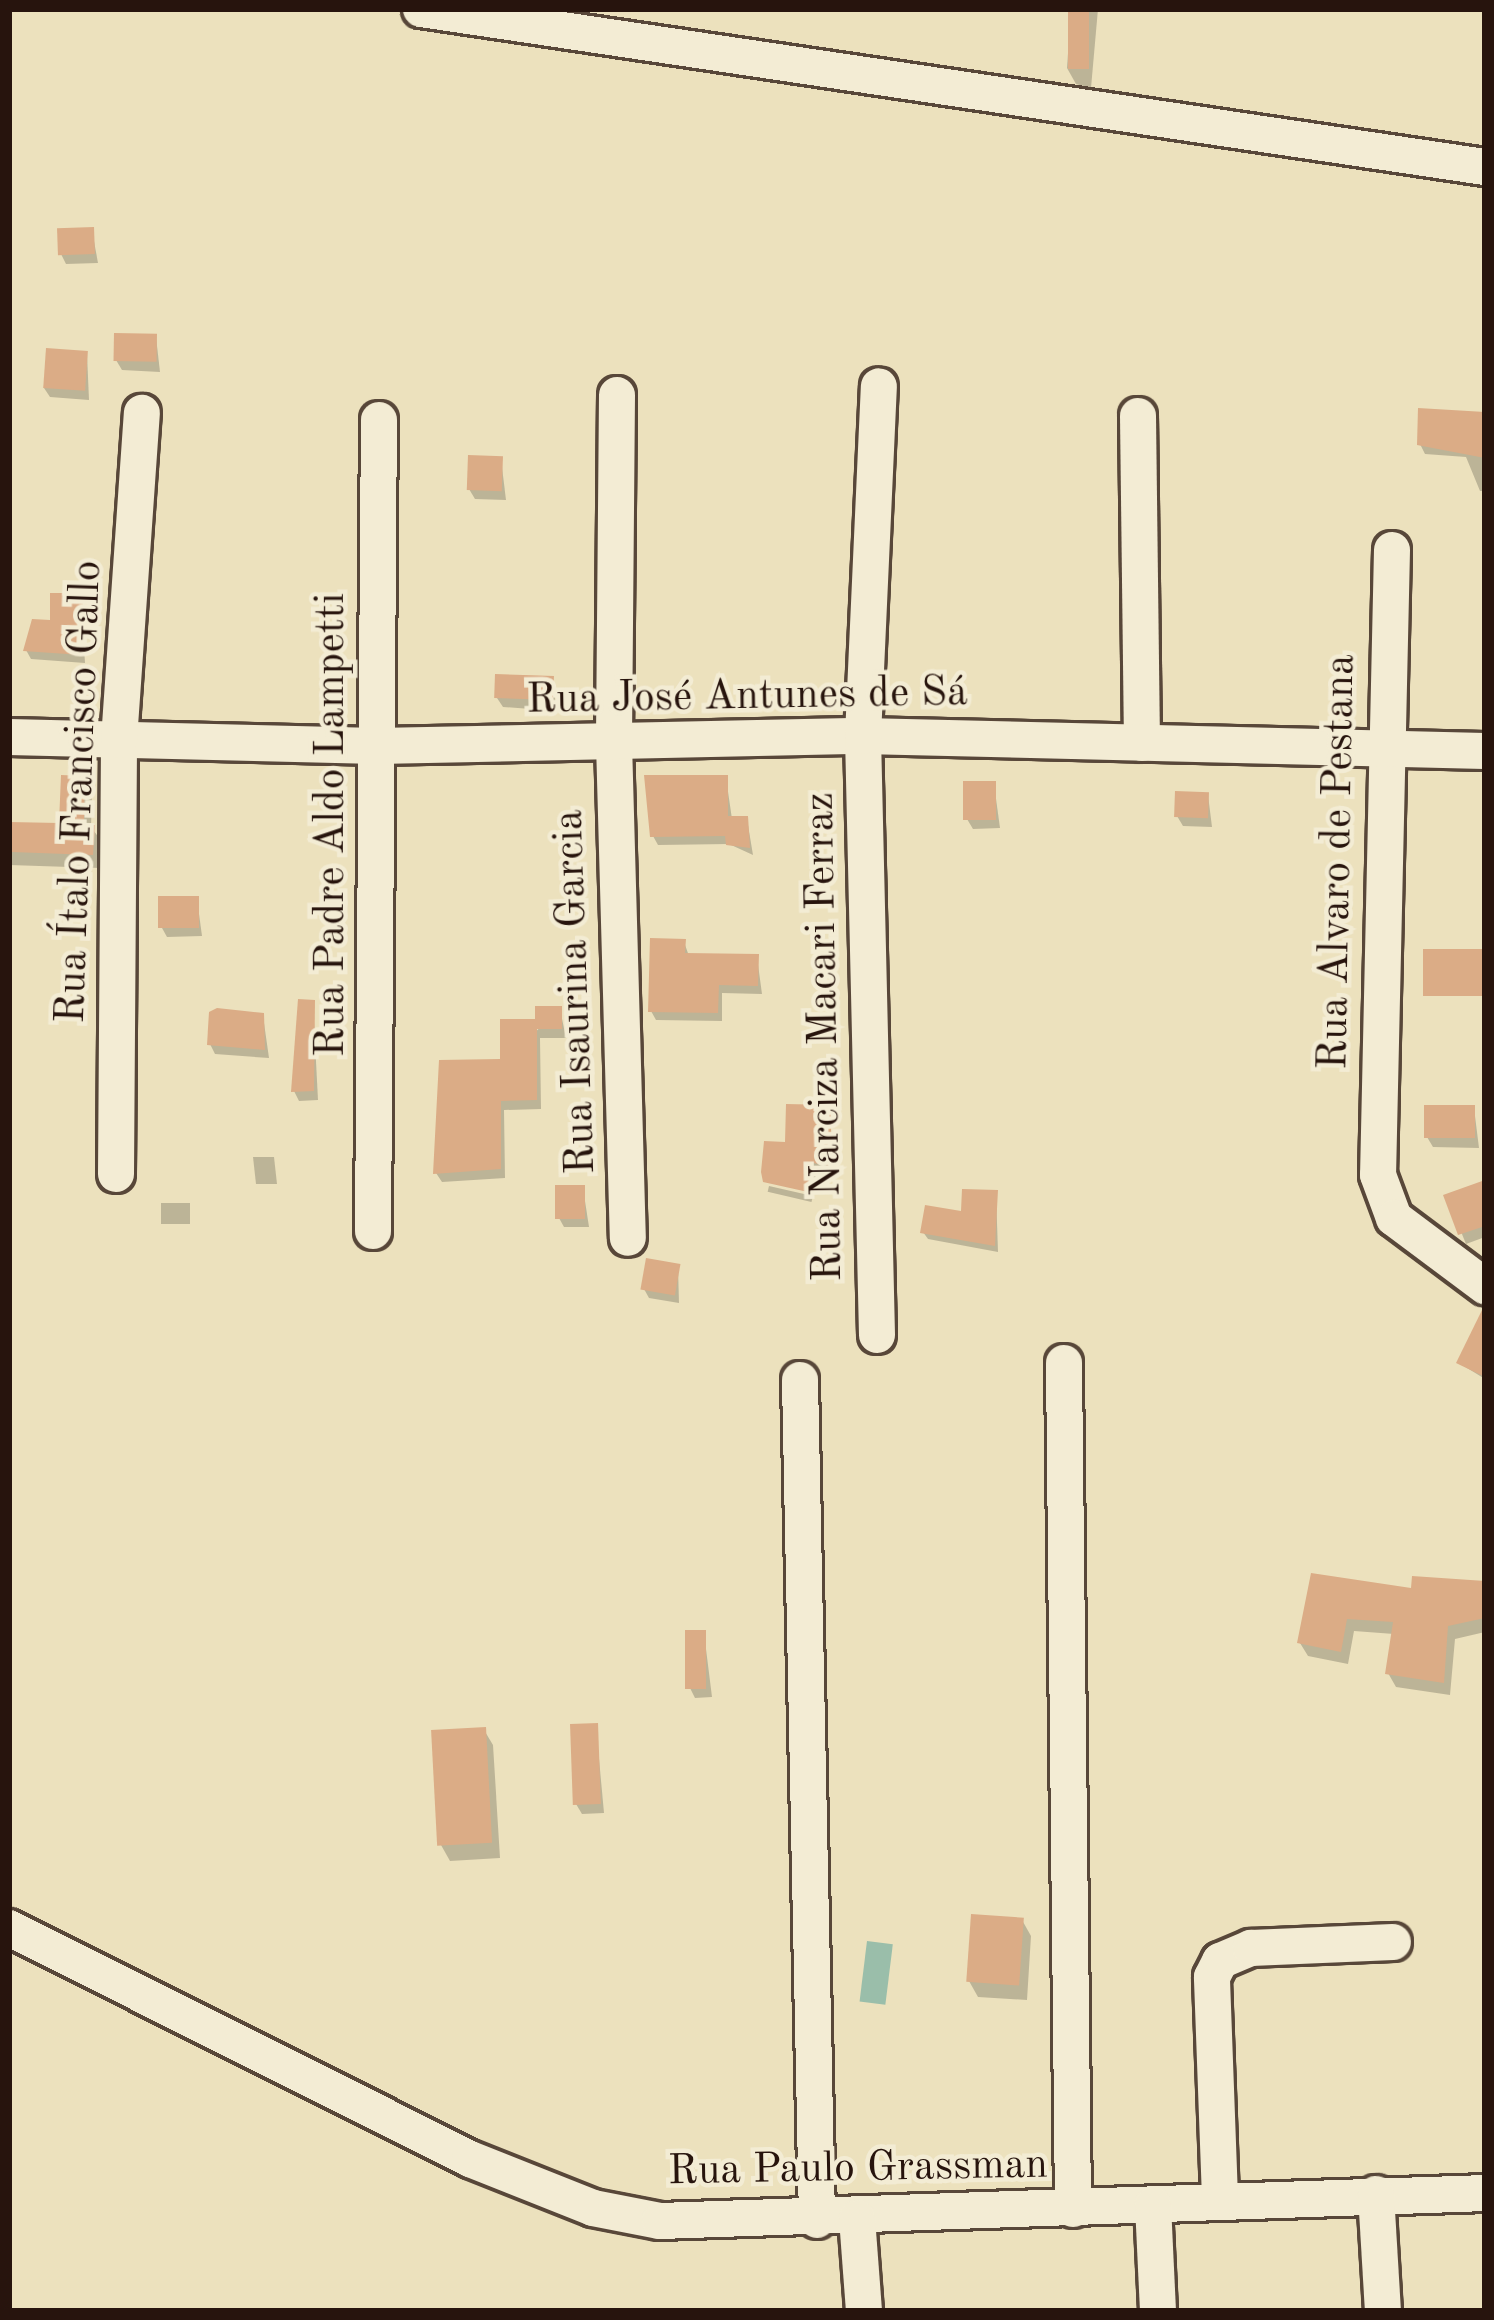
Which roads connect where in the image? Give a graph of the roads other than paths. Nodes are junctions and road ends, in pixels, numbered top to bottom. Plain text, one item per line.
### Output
1 (421, 9) edge
2 (1485, 167) edge
3 (879, 386) dead end
4 (616, 395) dead end
5 (142, 413) dead end
6 (1138, 416) dead end
7 (379, 420) dead end
8 (1392, 550) dead end
9 (863, 736) junction
10 (9, 737) edge
11 (119, 740) junction
12 (614, 743) junction
13 (1142, 743) junction
14 (377, 746) junction
15 (1383, 749) junction
16 (1485, 751) edge
17 (116, 1174) dead end
18 (373, 1231) dead end
19 (628, 1238) dead end
20 (1485, 1286) edge
21 (877, 1336) dead end
22 (1064, 1363) dead end
23 (800, 1379) dead end
24 (9, 1928) edge
25 (1393, 1942) dead end
26 (1485, 2193) edge
27 (1376, 2194) junction
28 (1220, 2198) junction
29 (1153, 2205) junction
30 (1073, 2209) junction
31 (857, 2218) junction
32 (817, 2220) junction
33 (864, 2311) edge
34 (1158, 2311) edge
35 (1383, 2311) edge

1 - 2 street
3 - 9 street, Rua Narciza Macari Ferraz
4 - 12 street, Rua Isaurina Garcia
5 - 11 street, Rua Ítalo Francisco Gallo
6 - 13 street
7 - 14 street, Rua Padre Aldo Lampetti
8 - 15 street, Rua Alvaro de Pestana
9 - 12 street, Rua José Antunes de Sá
9 - 13 street, Rua José Antunes de Sá
9 - 21 street, Rua Narciza Macari Ferraz
10 - 11 street, Rua José Antunes de Sá
11 - 14 street, Rua José Antunes de Sá
11 - 17 street, Rua Ítalo Francisco Gallo
12 - 14 street, Rua José Antunes de Sá
12 - 19 street, Rua Isaurina Garcia
13 - 15 street, Rua José Antunes de Sá
14 - 18 street, Rua Padre Aldo Lampetti
15 - 16 street, Rua José Antunes de Sá
15 - 20 street, Rua Alvaro de Pestana
22 - 30 street
23 - 32 street
24 - 32 street, Rua Paulo Grassman
25 - 28 street
26 - 27 street, Rua Paulo Grassman
27 - 28 street, Rua Paulo Grassman
27 - 35 street
28 - 29 street, Rua Paulo Grassman
29 - 30 street, Rua Paulo Grassman
29 - 34 street
30 - 31 street, Rua Paulo Grassman
31 - 32 street, Rua Paulo Grassman
31 - 33 street

